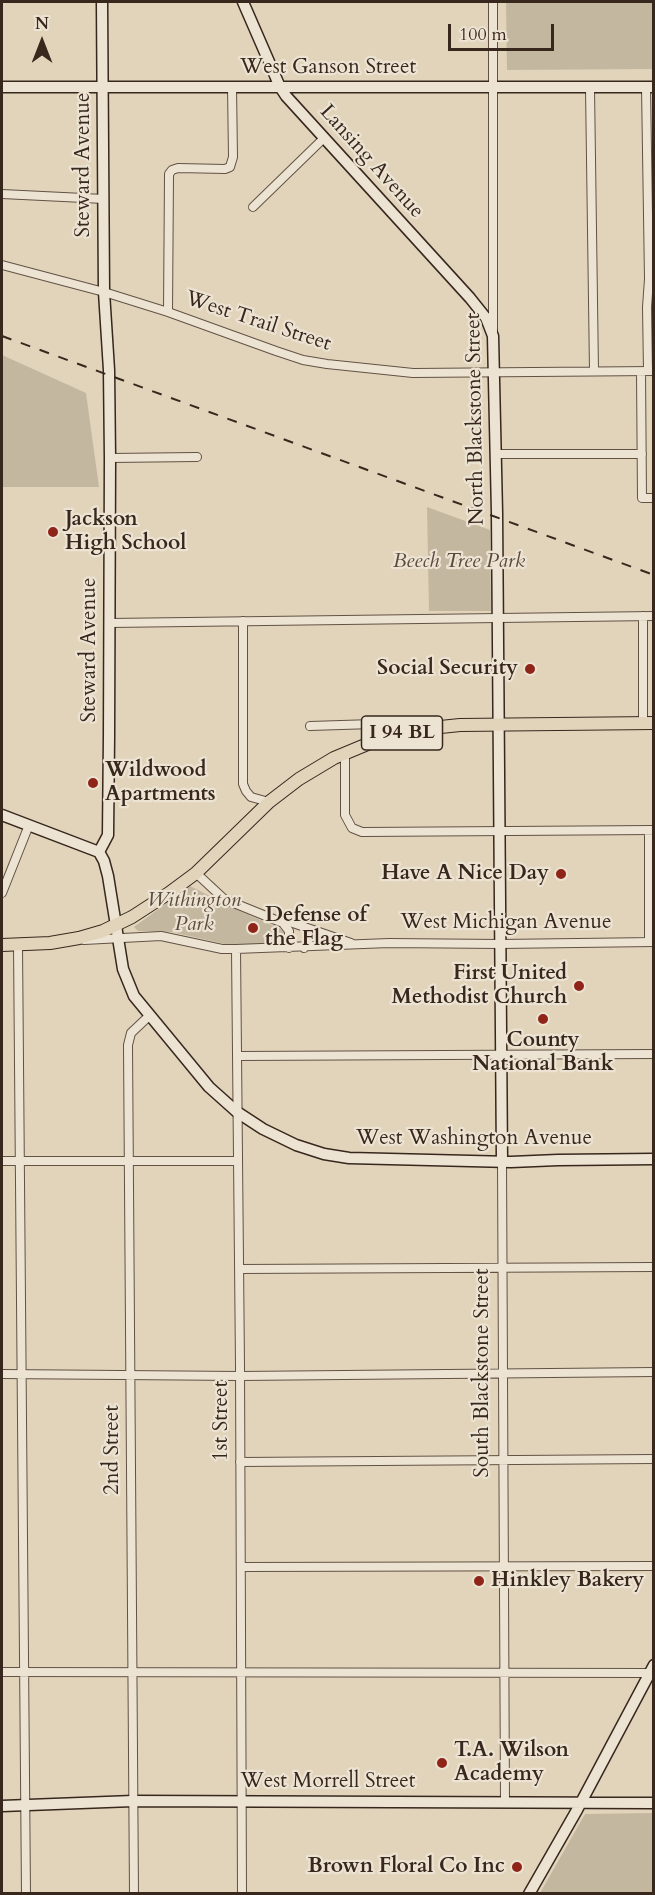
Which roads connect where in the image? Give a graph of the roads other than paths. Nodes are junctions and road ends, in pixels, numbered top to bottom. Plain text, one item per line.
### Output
1 (102, 2) edge
2 (243, 2) edge
3 (493, 2) edge
4 (2, 87) edge
5 (104, 87) junction
6 (232, 87) junction
7 (280, 87) junction
8 (650, 87) edge
9 (493, 88) junction
10 (590, 88) junction
11 (324, 138) junction
12 (2, 194) edge
13 (104, 199) junction
14 (253, 207) dead end
15 (2, 265) edge
16 (104, 292) junction
17 (168, 312) junction
18 (493, 334) junction
19 (594, 371) junction
20 (648, 371) edge
21 (495, 372) junction
22 (496, 454) junction
23 (642, 454) junction
24 (197, 457) dead end
25 (110, 458) junction
26 (654, 498) edge
27 (643, 616) junction
28 (654, 616) edge
29 (497, 617) junction
30 (243, 621) junction
31 (110, 623) junction
32 (648, 723) edge
33 (498, 724) junction
34 (310, 726) dead end
35 (382, 738) junction
36 (345, 752) junction
37 (269, 802) junction
38 (2, 815) edge
39 (29, 825) junction
40 (651, 830) edge
41 (499, 831) junction
42 (99, 852) junction
43 (196, 873) junction
44 (2, 893) edge
45 (278, 920) junction
46 (116, 926) junction
47 (304, 927) junction
48 (118, 939) junction
49 (73, 940) junction
50 (651, 942) edge
51 (24, 944) junction
52 (358, 944) junction
53 (500, 944) junction
54 (2, 945) edge
55 (289, 948) junction
56 (304, 948) junction
57 (236, 949) junction
58 (149, 1016) junction
59 (654, 1054) edge
60 (501, 1055) junction
61 (237, 1056) junction
62 (237, 1112) junction
63 (654, 1159) edge
64 (2, 1161) edge
65 (20, 1161) junction
66 (129, 1161) junction
67 (237, 1161) junction
68 (502, 1161) junction
69 (654, 1267) edge
70 (502, 1268) junction
71 (239, 1269) junction
72 (654, 1372) edge
73 (2, 1374) edge
74 (22, 1374) junction
75 (131, 1374) junction
76 (503, 1374) junction
77 (240, 1376) junction
78 (654, 1459) edge
79 (503, 1460) junction
80 (240, 1462) junction
81 (504, 1566) junction
82 (654, 1566) edge
83 (241, 1567) junction
84 (652, 1670) edge
85 (2, 1672) edge
86 (24, 1672) junction
87 (133, 1672) junction
88 (242, 1672) junction
89 (505, 1673) junction
90 (243, 1801) junction
91 (133, 1802) junction
92 (506, 1802) junction
93 (580, 1803) junction
94 (654, 1803) edge
95 (25, 1805) junction
96 (2, 1806) edge
97 (26, 1893) edge
98 (134, 1893) edge
99 (242, 1893) edge
100 (529, 1893) edge

1 - 5 main road, Steward Avenue
2 - 7 main road, Lansing Avenue
3 - 9 street, North Blackstone Street
4 - 5 main road, West Ganson Street
5 - 6 main road, West Ganson Street
5 - 13 main road, Steward Avenue
6 - 7 main road, West Ganson Street
6 - 17 street
7 - 9 main road, West Ganson Street
7 - 11 main road, Lansing Avenue
8 - 10 main road, West Ganson Street
8 - 20 street
9 - 10 main road, West Ganson Street
9 - 18 street, North Blackstone Street
10 - 19 street
11 - 14 street
11 - 18 main road, Lansing Avenue
12 - 13 street
13 - 16 main road, Steward Avenue
15 - 16 street, West Trail Street
16 - 17 street, West Trail Street
16 - 25 main road, Steward Avenue
17 - 21 street, West Trail Street
18 - 21 main road, North Blackstone Street
19 - 20 street, West Trail Street
19 - 21 street, West Trail Street
20 - 23 street
21 - 22 main road, North Blackstone Street
22 - 23 street
22 - 29 main road, North Blackstone Street
23 - 26 street
24 - 25 street
25 - 31 main road, Steward Avenue
27 - 28 street
27 - 29 street
27 - 32 street
29 - 30 street
29 - 33 main road, North Blackstone Street
30 - 31 street
30 - 37 street
31 - 42 main road, Steward Avenue
32 - 33 main road, I 94 BL
33 - 35 main road, I 94 BL
33 - 41 main road, North Blackstone Street
34 - 35 street
35 - 36 main road, I 94 BL
36 - 37 main road, I 94 BL
36 - 41 street
37 - 43 main road, I 94 BL
38 - 39 main road
39 - 42 main road
39 - 44 street
40 - 41 street
40 - 50 street
41 - 53 main road, North Blackstone Street
42 - 46 main road
43 - 45 street, West Michigan Avenue
43 - 46 main road, I 94 BL
45 - 47 street, West Michigan Avenue
45 - 55 street
46 - 48 main road
46 - 49 main road, I 94 BL
47 - 52 street, West Michigan Avenue
47 - 56 street
48 - 49 street, West Michigan Avenue
48 - 57 street, West Michigan Avenue
48 - 58 main road
49 - 51 main road, I 94 BL
50 - 53 street, West Michigan Avenue
51 - 54 main road, I 94 BL
51 - 65 street
52 - 53 street, West Michigan Avenue
52 - 56 street, West Michigan Avenue
53 - 60 main road, South Blackstone Street
55 - 56 street, West Michigan Avenue
55 - 57 street, West Michigan Avenue
57 - 61 street, 1st Street
58 - 62 main road
58 - 66 street, 2nd Street
59 - 60 street
60 - 61 street
60 - 68 main road, South Blackstone Street
61 - 62 street, 1st Street
62 - 67 street, 1st Street
62 - 68 main road, West Washington Avenue
63 - 68 main road, West Washington Avenue
64 - 65 street
65 - 66 street
65 - 74 street
66 - 67 street
66 - 75 street, 2nd Street
67 - 71 street, 1st Street
68 - 70 street, South Blackstone Street
69 - 70 street
70 - 71 street
70 - 76 street, South Blackstone Street
71 - 77 street, 1st Street
72 - 76 street
73 - 74 street
74 - 75 street
74 - 86 street
75 - 77 street
75 - 87 street, 2nd Street
76 - 77 street
76 - 79 street, South Blackstone Street
77 - 80 street, 1st Street
78 - 79 street
79 - 80 street
79 - 81 street, South Blackstone Street
80 - 83 street, 1st Street
81 - 82 street
81 - 83 street
81 - 89 street, South Blackstone Street
83 - 88 street, 1st Street
84 - 89 street
84 - 93 main road
85 - 86 street
86 - 87 street
86 - 95 street
87 - 88 street
87 - 91 street, 2nd Street
88 - 89 street
88 - 90 street, 1st Street
89 - 92 street, South Blackstone Street
90 - 91 main road, West Morrell Street
90 - 92 main road, West Morrell Street
90 - 99 street, 1st Street
91 - 95 main road, West Morrell Street
91 - 98 street, 2nd Street
92 - 93 main road, West Morrell Street
93 - 94 main road, West Morrell Street
93 - 100 main road
95 - 96 main road, West Morrell Street
95 - 97 street

